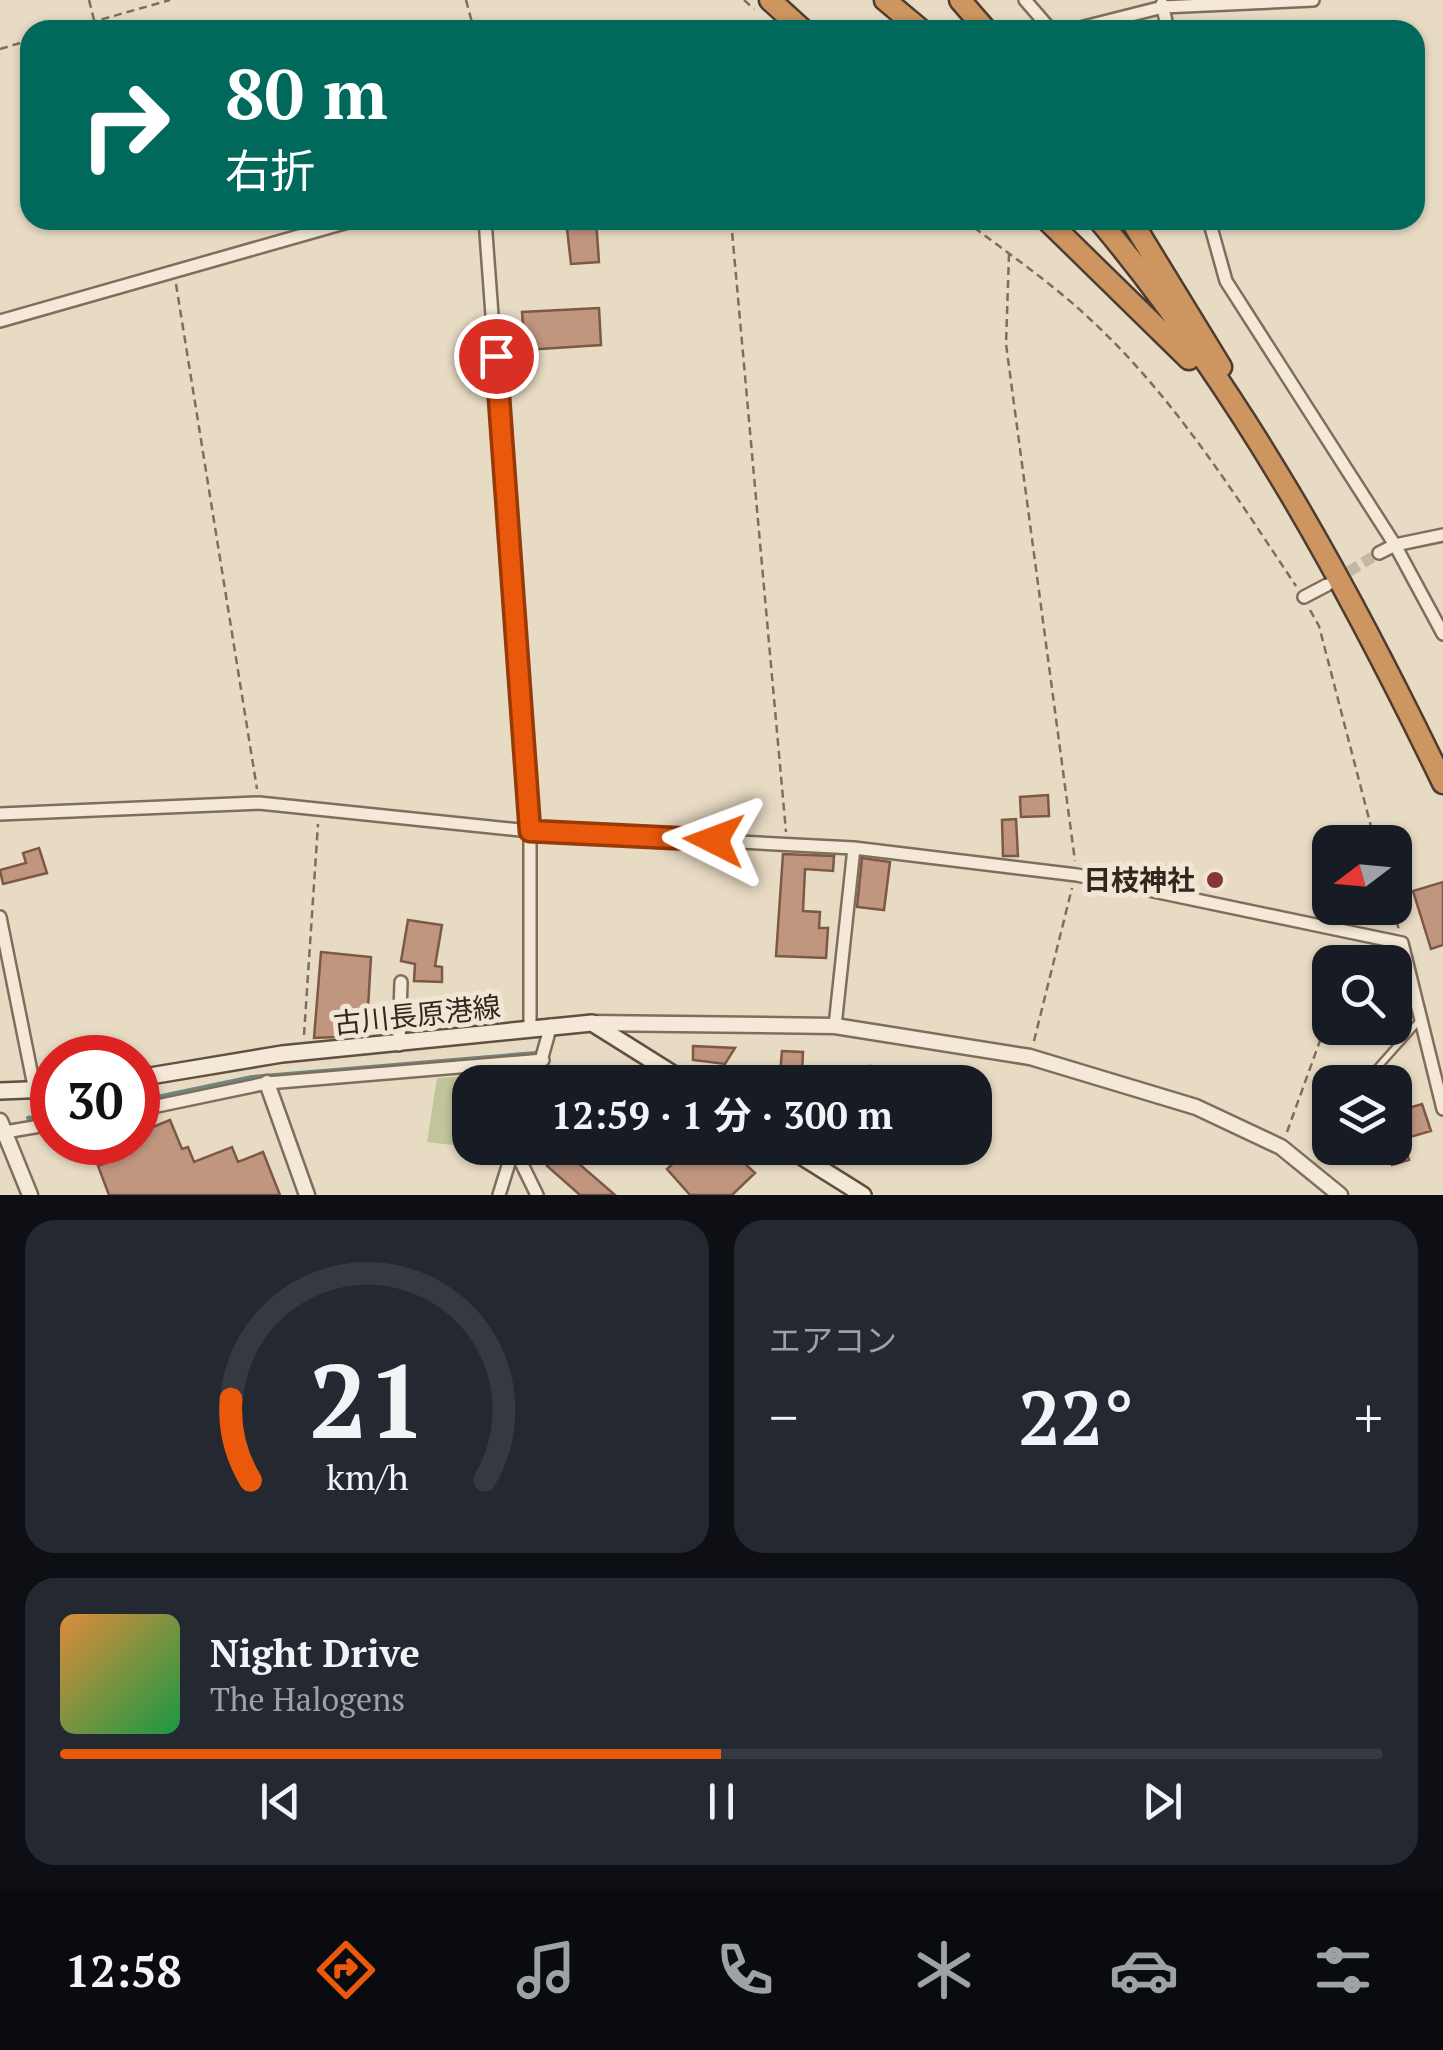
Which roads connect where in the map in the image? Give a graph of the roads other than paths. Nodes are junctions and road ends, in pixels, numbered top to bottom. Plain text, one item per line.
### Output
1 (770, 0) edge
2 (888, 0) edge
3 (960, 0) edge
4 (1025, 0) edge
5 (1313, 0) edge
6 (1162, 4) edge
7 (792, 20) edge
8 (911, 20) edge
9 (977, 20) edge
10 (1042, 20) edge
11 (1107, 20) edge
12 (320, 230) edge
13 (486, 230) edge
14 (1058, 230) edge
15 (1105, 230) edge
16 (1137, 230) edge
17 (1214, 230) edge
18 (0, 322) edge
19 (1236, 406) junction
20 (1276, 468) junction
21 (1443, 535) edge
22 (1395, 545) junction
23 (1379, 553) tunnel mouth
24 (1327, 585) tunnel mouth
25 (1304, 597) road end
26 (1443, 634) edge
27 (1443, 783) edge
28 (0, 814) edge
29 (530, 831) junction
30 (854, 848) junction
31 (0, 917) edge
32 (401, 982) dead end
33 (1421, 1019) junction
34 (592, 1023) junction
35 (551, 1025) junction
36 (835, 1026) junction
37 (530, 1028) junction
38 (400, 1045) junction
39 (542, 1060) junction
40 (540, 1065) edge
41 (659, 1065) edge
42 (1380, 1065) edge
43 (30, 1071) edge
44 (160, 1075) edge
45 (267, 1084) junction
46 (0, 1091) edge
47 (30, 1091) edge
48 (160, 1106) edge
49 (1443, 1109) edge
50 (30, 1125) edge
51 (3, 1126) edge
52 (508, 1165) edge
53 (521, 1165) edge
54 (815, 1165) edge
55 (30, 1195) edge
56 (307, 1195) edge
57 (499, 1195) edge
58 (537, 1195) edge
59 (863, 1195) edge
60 (1340, 1195) edge

1 - 7 highway
2 - 8 highway
3 - 9 highway
4 - 10 street
5 - 6 street
6 - 11 street
12 - 18 street
13 - 29 street
14 - 19 highway
15 - 19 highway
16 - 20 highway
17 - 22 street
19 - 20 highway
20 - 27 highway
21 - 22 street
22 - 23 street
22 - 26 street
24 - 25 street
28 - 29 street
29 - 30 street
29 - 37 street
30 - 33 street
30 - 36 street
31 - 43 street
32 - 38 street
33 - 42 lane
33 - 49 street
34 - 35 main road, 古川長原港線
34 - 36 street
34 - 41 main road
35 - 37 main road, 古川長原港線
35 - 39 street
36 - 60 street
37 - 38 main road, 古川長原港線
38 - 44 main road, 古川長原港線
39 - 40 street
39 - 45 street
45 - 48 street
45 - 56 street
46 - 47 main road
50 - 51 street
51 - 55 street
52 - 57 street
53 - 58 street
54 - 59 main road

